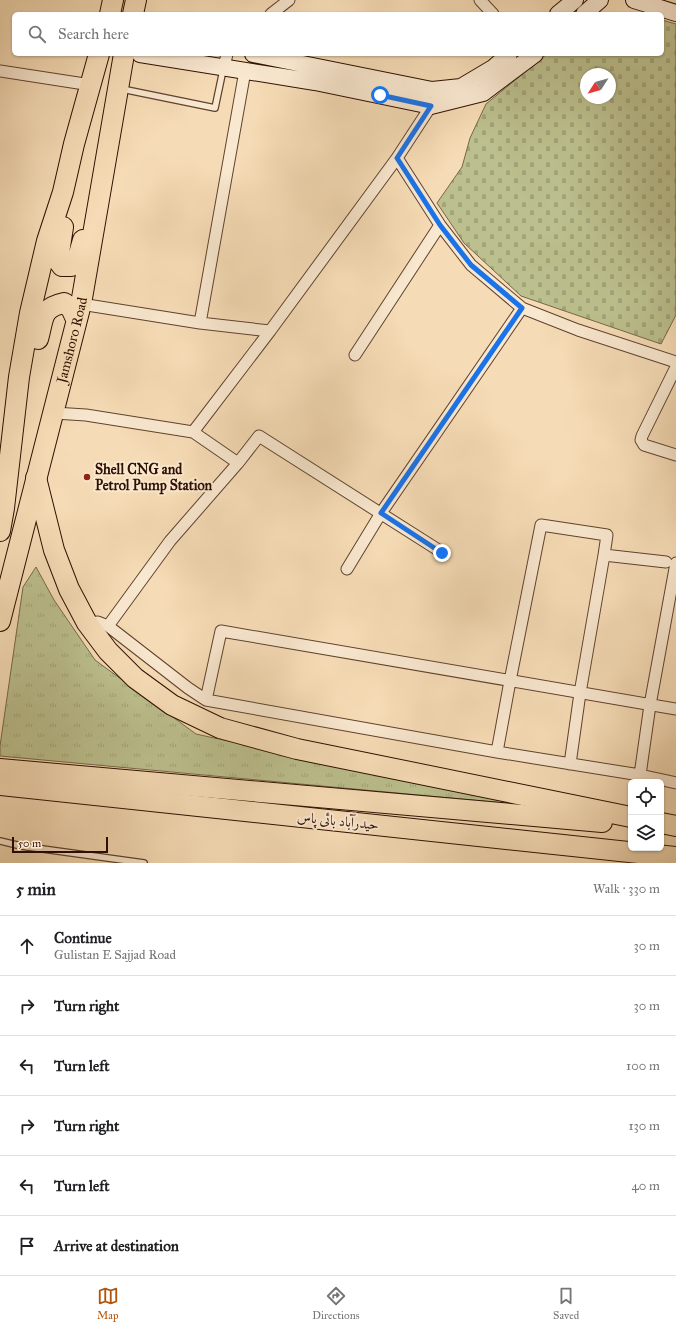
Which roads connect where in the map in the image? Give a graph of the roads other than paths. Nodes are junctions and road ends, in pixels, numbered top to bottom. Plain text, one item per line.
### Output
1 (113, 0) edge
2 (136, 0) edge
3 (289, 0) edge
4 (480, 0) edge
5 (575, 0) edge
6 (600, 0) edge
7 (634, 0) edge
8 (110, 12) edge
9 (133, 12) edge
10 (274, 12) edge
11 (491, 12) edge
12 (560, 12) edge
13 (586, 12) edge
14 (676, 13) edge
15 (98, 56) edge
16 (124, 56) edge
17 (164, 56) edge
18 (263, 56) edge
19 (507, 56) edge
20 (531, 56) edge
21 (225, 61) edge
22 (0, 71) edge
23 (245, 71) junction
24 (91, 85) junction
25 (117, 88) junction
26 (431, 106) junction
27 (397, 158) junction
28 (104, 164) junction
29 (63, 192) junction
30 (440, 225) junction
31 (522, 308) junction
32 (79, 312) junction
33 (200, 323) junction
34 (270, 330) junction
35 (354, 355) dead end
36 (676, 362) edge
37 (676, 367) edge
38 (54, 413) junction
39 (13, 426) junction
40 (193, 432) junction
41 (676, 455) edge
42 (238, 463) junction
43 (36, 478) junction
44 (381, 513) junction
45 (0, 530) edge
46 (442, 553) dead end
47 (604, 555) junction
48 (671, 563) edge
49 (347, 569) dead end
50 (0, 621) edge
51 (87, 623) junction
52 (108, 626) junction
53 (510, 681) junction
54 (580, 693) junction
55 (206, 700) junction
56 (650, 705) junction
57 (676, 709) edge
58 (497, 752) junction
59 (570, 764) junction
60 (640, 775) junction
61 (8, 778) edge
62 (676, 783) edge
63 (628, 816) edge
64 (628, 824) edge
65 (664, 824) edge
66 (664, 827) edge
67 (676, 827) edge
68 (0, 841) edge
69 (676, 856) edge
70 (144, 863) edge

1 - 8 highway
2 - 9 highway
3 - 10 street
4 - 11 street
5 - 12 street
6 - 13 street
7 - 14 street
15 - 24 highway
16 - 25 highway, Jamshoro Road
17 - 21 street
18 - 19 street
20 - 26 street
21 - 23 street
21 - 25 lane
22 - 24 street
23 - 26 street
23 - 33 street
24 - 29 highway
25 - 28 highway, Jamshoro Road
26 - 27 street
27 - 30 street
27 - 34 street
28 - 29 highway
28 - 32 highway, Jamshoro Road
29 - 39 highway
30 - 31 street
30 - 35 street
31 - 36 street
31 - 44 street
32 - 33 street
32 - 38 highway, Jamshoro Road
32 - 39 highway
33 - 34 street
34 - 40 street
37 - 41 street
38 - 40 street
38 - 43 highway, Jamshoro Road
39 - 45 highway
40 - 42 street
42 - 44 street
42 - 52 street
43 - 50 highway, Jamshoro Road
43 - 51 highway
44 - 46 street
44 - 49 street
47 - 48 street
47 - 53 street
47 - 54 street
48 - 56 street
51 - 52 street
51 - 63 highway
52 - 55 street
53 - 54 street
53 - 55 street
53 - 58 street
54 - 56 street
54 - 59 street
55 - 58 street
56 - 57 street
56 - 60 street
58 - 59 street
59 - 60 street
60 - 62 street
61 - 64 highway, حیدرآباد بائی پاس
61 - 69 highway, حیدرآباد بائی پاس
65 - 67 highway
66 - 67 highway
68 - 70 lane

